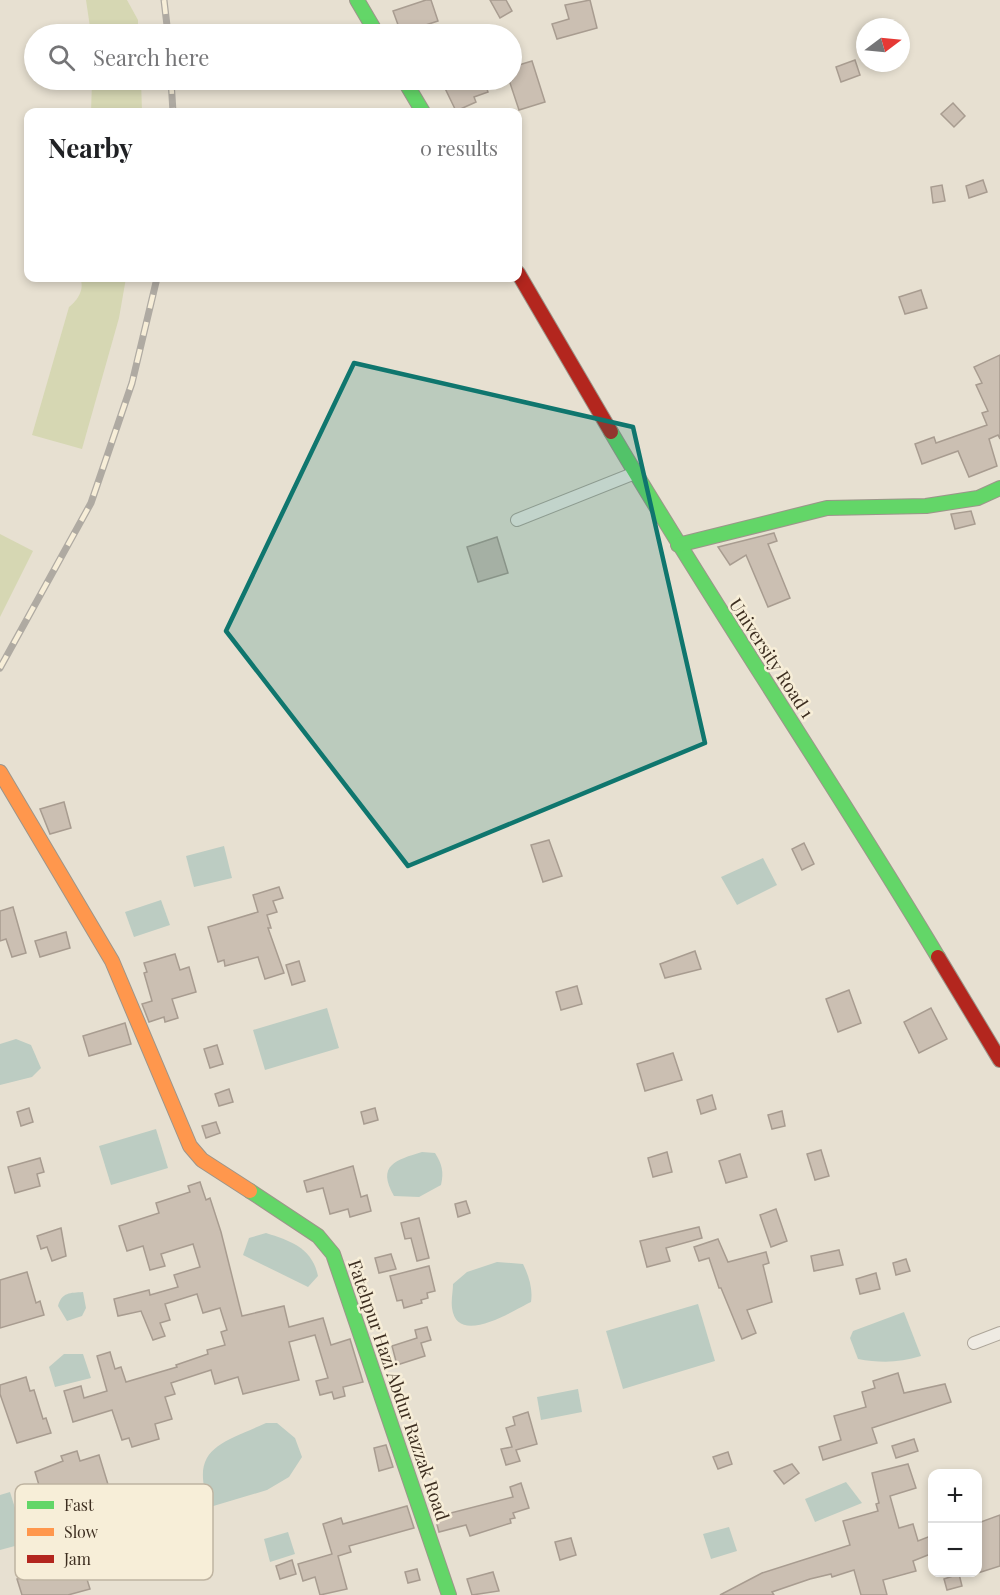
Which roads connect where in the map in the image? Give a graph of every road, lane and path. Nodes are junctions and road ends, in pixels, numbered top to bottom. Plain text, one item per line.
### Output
1 (357, 0) edge
2 (371, 24) edge
3 (410, 90) edge
4 (421, 108) edge
5 (522, 280) edge
6 (635, 473) junction
7 (1000, 488) edge
8 (517, 520) dead end
9 (678, 545) junction
10 (0, 772) edge
11 (1000, 1060) edge
12 (1000, 1333) edge
13 (974, 1343) dead end
14 (450, 1595) edge

1 - 2 street
3 - 4 street
5 - 6 street, University Road 1
6 - 8 street
6 - 9 street, University Road 1
7 - 9 street
9 - 11 street, University Road 1
10 - 14 street, Fatehpur Hazi Abdur Razzak Road
12 - 13 street

